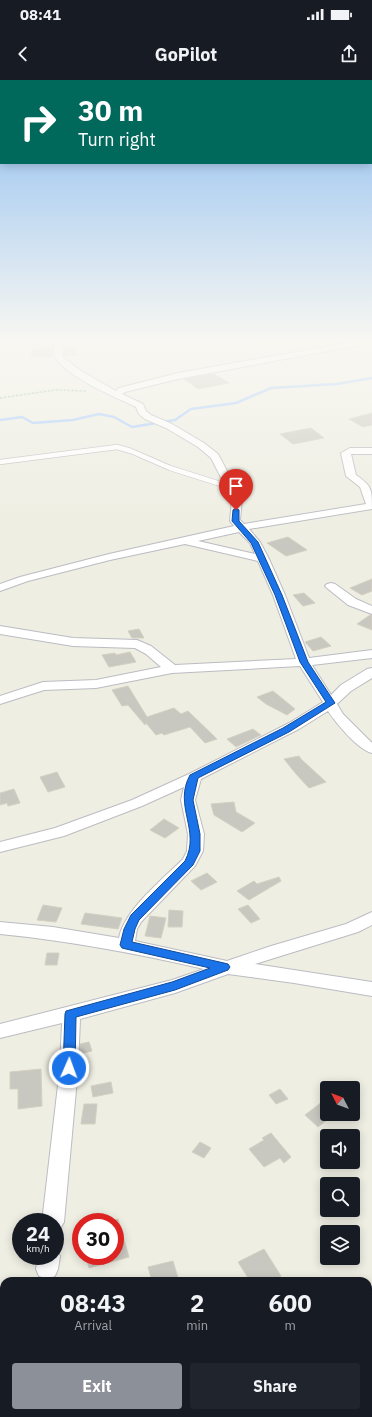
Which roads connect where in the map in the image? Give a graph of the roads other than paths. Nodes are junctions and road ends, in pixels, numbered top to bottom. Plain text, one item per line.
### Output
1 (137, 404) edge
2 (372, 451) edge
3 (0, 462) edge
4 (230, 487) junction
5 (372, 506) edge
6 (241, 529) junction
7 (185, 541) junction
8 (263, 559) junction
9 (330, 586) dead end
10 (0, 588) edge
11 (372, 610) edge
12 (0, 630) edge
13 (372, 654) edge
14 (304, 662) junction
15 (172, 668) junction
16 (372, 672) edge
17 (0, 700) edge
18 (331, 703) junction
19 (372, 749) edge
20 (194, 777) junction
21 (0, 846) edge
22 (372, 918) edge
23 (0, 928) edge
24 (126, 945) junction
25 (224, 967) junction
26 (372, 989) edge
27 (71, 1014) junction
28 (0, 1031) edge
29 (53, 1213) edge

1 - 4 street
2 - 5 street
3 - 4 lane
4 - 6 street
5 - 6 street
6 - 7 street
6 - 8 street
7 - 8 street
7 - 10 street
8 - 14 street
9 - 11 street
12 - 15 street
13 - 14 street
14 - 15 street
14 - 18 street
15 - 17 street
16 - 18 street
18 - 19 street
18 - 20 street
20 - 21 street
20 - 24 street
22 - 25 street
23 - 24 street
24 - 25 street
25 - 26 street
25 - 27 street
27 - 28 street
27 - 29 street

